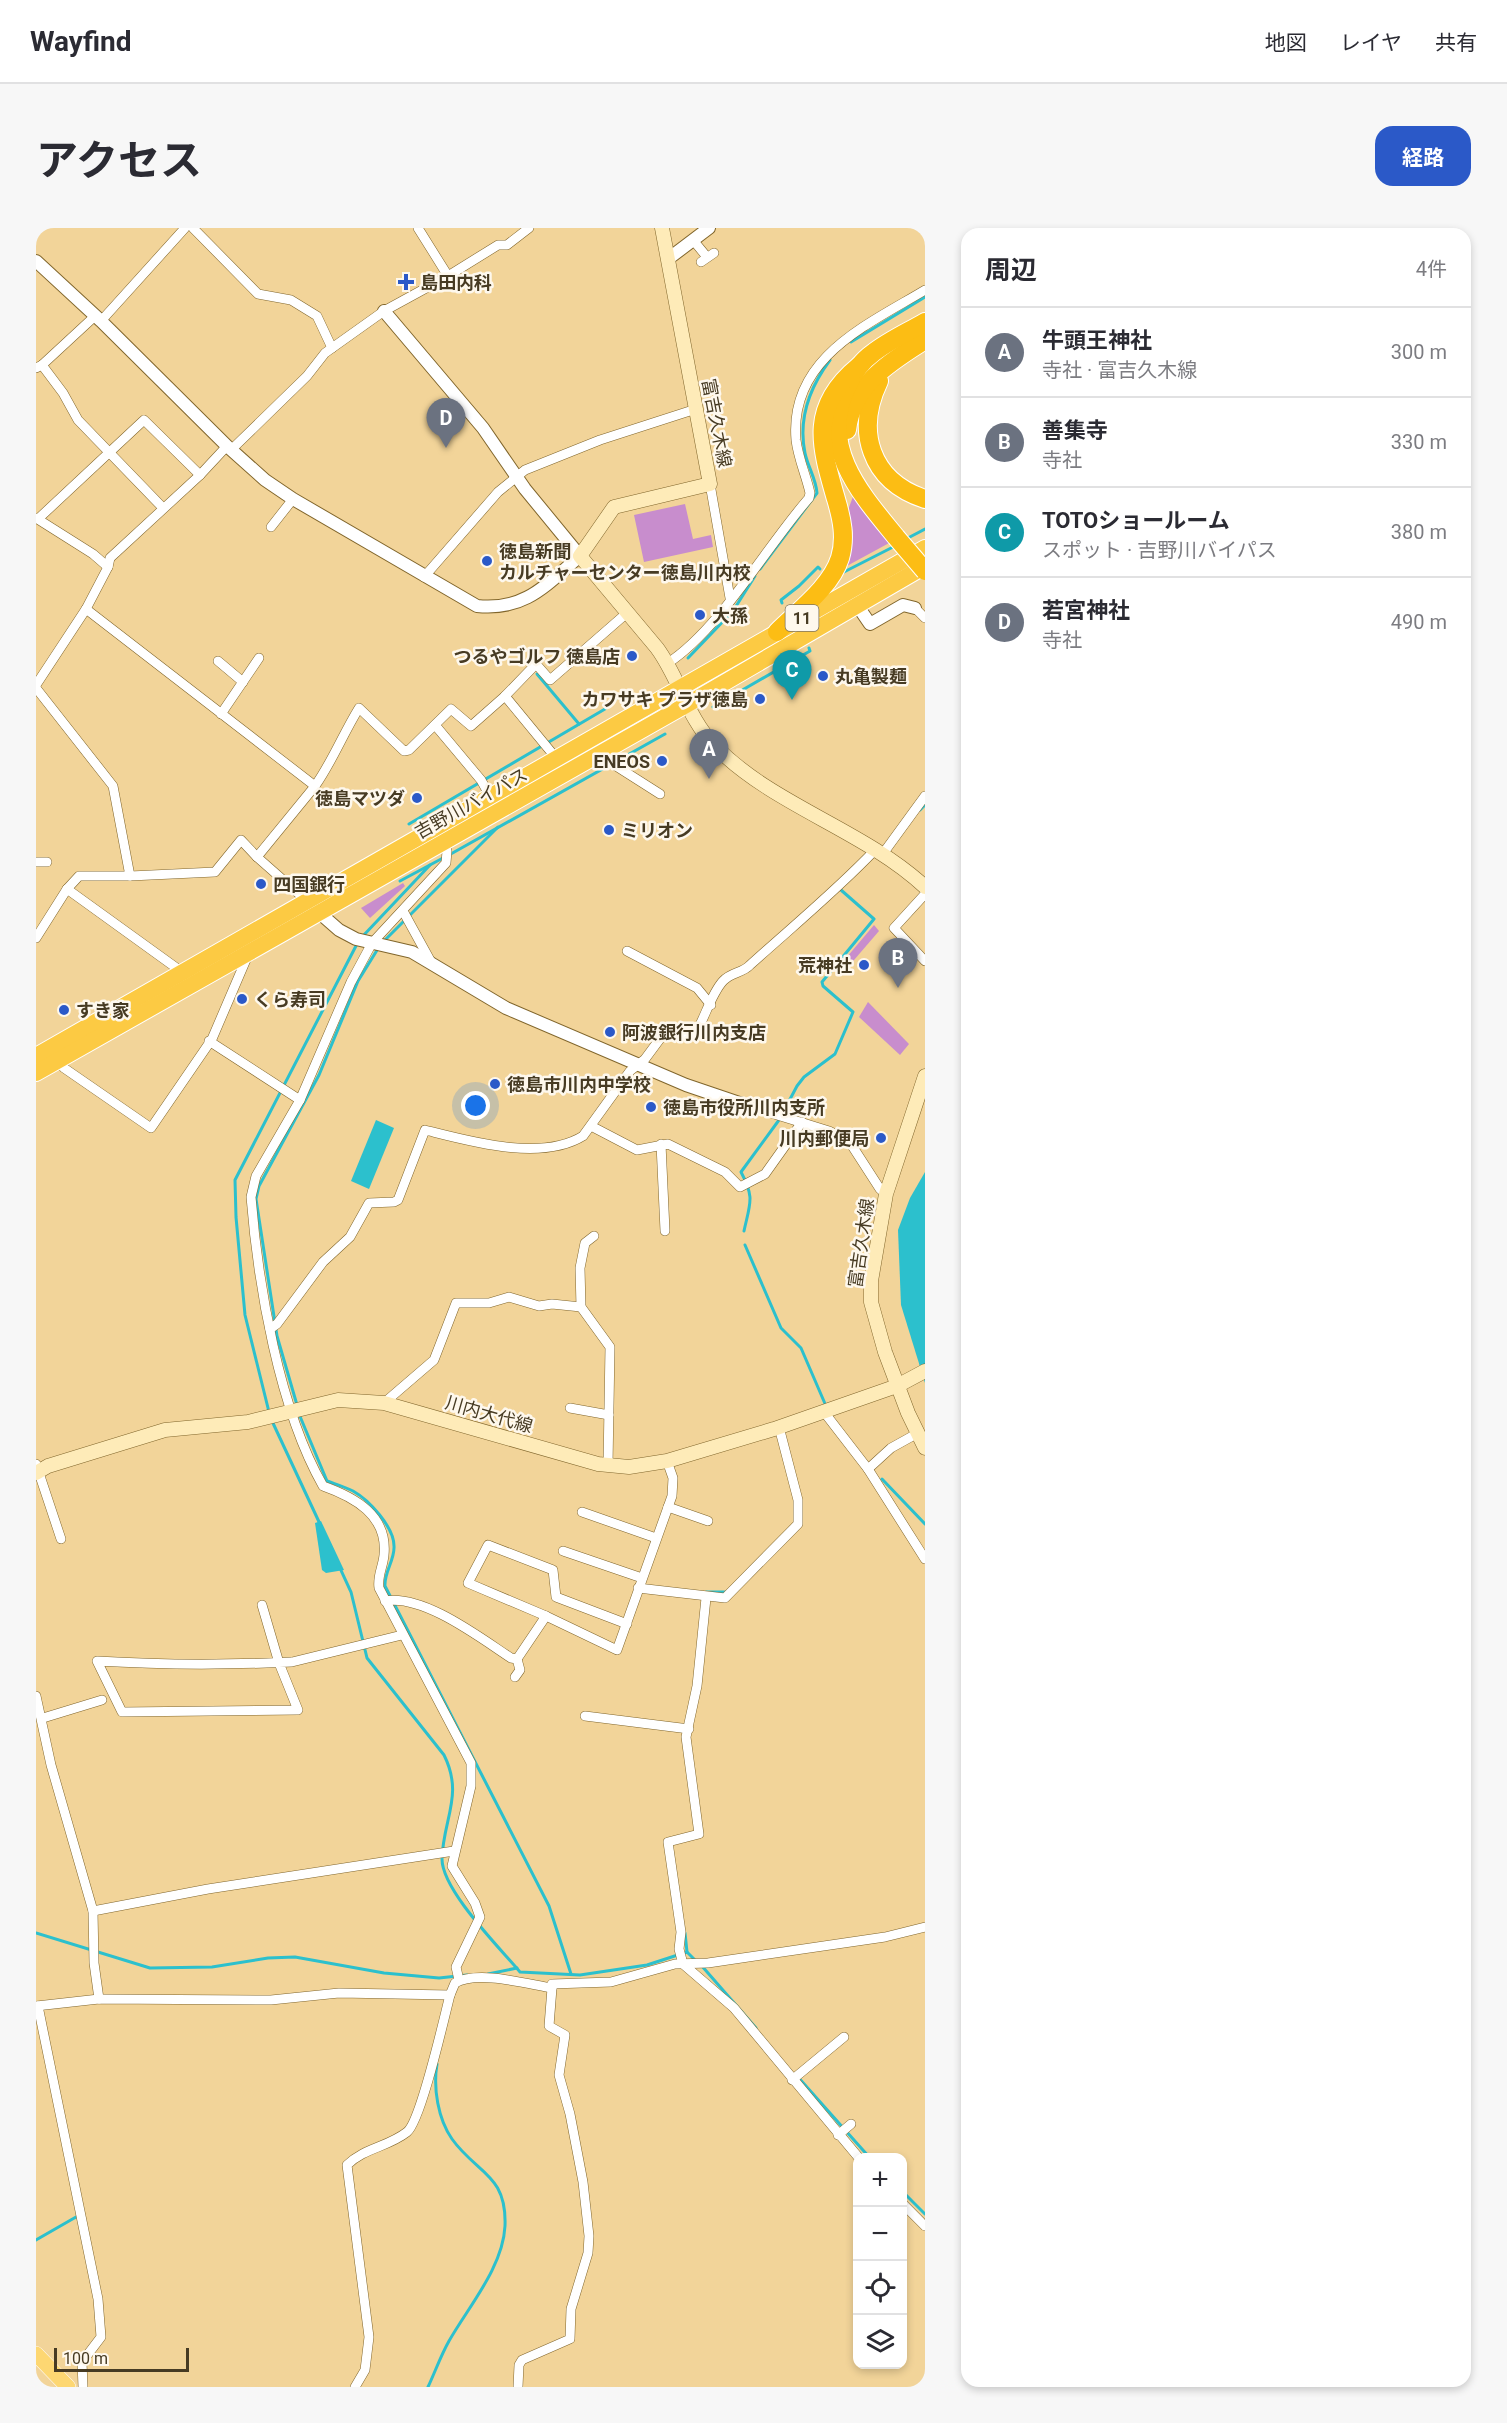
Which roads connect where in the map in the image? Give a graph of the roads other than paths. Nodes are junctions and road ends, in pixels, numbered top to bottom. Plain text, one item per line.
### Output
1 (186, 228) edge
2 (193, 228) edge
3 (418, 228) edge
4 (528, 228) edge
5 (662, 228) edge
6 (709, 228) edge
7 (693, 240) junction
8 (707, 257) dead end
9 (668, 259) junction
10 (36, 261) edge
11 (448, 276) junction
12 (925, 290) edge
13 (384, 311) junction
14 (98, 318) junction
15 (925, 322) edge
16 (925, 340) edge
17 (332, 348) junction
18 (891, 361) junction
19 (38, 366) edge
20 (859, 366) junction
21 (696, 409) junction
22 (229, 448) junction
23 (108, 452) junction
24 (200, 475) junction
25 (516, 476) junction
26 (710, 484) junction
27 (293, 499) junction
28 (925, 499) edge
29 (162, 508) junction
30 (37, 519) edge
31 (271, 527) dead end
32 (900, 534) junction
33 (925, 548) edge
34 (580, 556) junction
35 (925, 556) edge
36 (925, 566) edge
37 (108, 567) junction
38 (925, 571) edge
39 (424, 576) junction
40 (730, 598) junction
41 (857, 605) junction
42 (915, 608) joint
43 (86, 609) junction
44 (628, 612) junction
45 (925, 618) edge
46 (777, 632) junction
47 (259, 658) dead end
48 (218, 661) dead end
49 (668, 663) junction
50 (243, 682) junction
51 (36, 687) edge
52 (678, 688) junction
53 (505, 696) junction
54 (686, 705) junction
55 (221, 714) junction
56 (435, 724) junction
57 (548, 749) junction
58 (612, 757) junction
59 (315, 786) junction
60 (485, 787) junction
61 (660, 794) dead end
62 (925, 796) edge
63 (446, 851) junction
64 (879, 852) junction
65 (257, 857) junction
66 (36, 862) edge
67 (47, 862) dead end
68 (130, 876) junction
69 (925, 887) edge
70 (67, 889) junction
71 (925, 894) edge
72 (313, 907) junction
73 (405, 916) junction
74 (36, 938) edge
75 (371, 942) junction
76 (627, 951) dead end
77 (249, 953) junction
78 (925, 961) edge
79 (433, 964) junction
80 (182, 972) junction
81 (711, 1005) junction
82 (209, 1041) junction
83 (38, 1050) edge
84 (58, 1061) junction
85 (639, 1065) junction
86 (36, 1073) edge
87 (925, 1076) edge
88 (300, 1100) junction
89 (745, 1105) joint
90 (802, 1122) junction
91 (591, 1126) junction
92 (661, 1144) junction
93 (886, 1194) junction
94 (665, 1230) dead end
95 (594, 1236) dead end
96 (581, 1307) junction
97 (273, 1327) junction
98 (921, 1373) edge
99 (897, 1386) junction
100 (384, 1403) junction
101 (570, 1408) dead end
102 (296, 1411) junction
103 (824, 1412) junction
104 (609, 1415) junction
105 (779, 1427) junction
106 (918, 1433) junction
107 (925, 1448) edge
108 (667, 1461) junction
109 (608, 1465) junction
110 (868, 1469) junction
111 (37, 1470) edge
112 (668, 1508) junction
113 (582, 1512) dead end
114 (708, 1521) dead end
115 (656, 1538) junction
116 (61, 1539) dead end
117 (563, 1551) dead end
118 (925, 1559) edge
119 (642, 1578) junction
120 (638, 1588) junction
121 (556, 1597) junction
122 (706, 1598) junction
123 (390, 1600) junction
124 (262, 1605) dead end
125 (548, 1616) junction
126 (627, 1624) junction
127 (402, 1635) junction
128 (517, 1659) junction
129 (279, 1663) junction
130 (515, 1677) dead end
131 (36, 1696) edge
132 (102, 1700) dead end
133 (585, 1716) dead end
134 (42, 1718) junction
135 (689, 1729) junction
136 (447, 1852) junction
137 (93, 1911) junction
138 (925, 1927) edge
139 (690, 1962) junction
140 (457, 1976) junction
141 (552, 1988) junction
142 (450, 1995) junction
143 (99, 1999) junction
144 (37, 2006) edge
145 (844, 2037) dead end
146 (792, 2080) junction
147 (850, 2124) dead end
148 (838, 2135) junction
149 (855, 2153) edge
150 (907, 2207) edge
151 (925, 2226) edge
152 (36, 2354) edge
153 (68, 2387) edge
154 (83, 2387) edge
155 (355, 2387) edge
156 (518, 2387) edge

1 - 14 street
2 - 17 street
3 - 11 street
4 - 11 street
5 - 9 main road, 富吉久木線
6 - 7 street
7 - 8 street
7 - 9 street
9 - 21 main road, 富吉久木線
10 - 14 street
11 - 13 street
12 - 40 street
13 - 17 street
13 - 25 street
14 - 19 street
14 - 22 street
15 - 20 highway
16 - 18 highway
17 - 22 street
18 - 28 highway
18 - 32 highway
19 - 23 street
20 - 32 highway
20 - 46 highway
21 - 25 street
21 - 26 main road, 富吉久木線
22 - 24 street
22 - 27 street
23 - 24 street
23 - 29 street
23 - 30 street
24 - 29 street
25 - 34 street
25 - 39 street
26 - 34 main road, 富吉久木線
26 - 40 street
27 - 31 street
27 - 39 street
29 - 37 street
30 - 37 street
32 - 35 highway
32 - 38 highway, bridge
33 - 46 highway, 吉野川バイパス / 11
34 - 39 street
34 - 44 main road
36 - 41 highway, 吉野川バイパス / 11
37 - 43 street
40 - 49 street
41 - 42 street
41 - 54 highway, 吉野川バイパス / 11
42 - 45 street
43 - 51 street
43 - 55 street
44 - 49 main road
44 - 53 street
46 - 52 highway, 吉野川バイパス / 11
47 - 50 street
48 - 50 street
49 - 52 main road
50 - 55 street
51 - 68 street
52 - 54 main road
52 - 57 highway, 吉野川バイパス / 11
53 - 56 street
53 - 57 street
54 - 58 highway, 吉野川バイパス / 11
54 - 64 main road
55 - 59 street
56 - 59 street
56 - 60 street
57 - 60 highway, 吉野川バイパス / 11
58 - 61 street
58 - 63 highway, 吉野川バイパス / 11
59 - 65 street
60 - 72 highway, 吉野川バイパス / 11
62 - 64 street
63 - 72 highway, 吉野川バイパス / 11
63 - 73 street
64 - 69 main road
64 - 81 street
65 - 68 street
65 - 72 street
66 - 67 street
68 - 70 street
70 - 74 street
70 - 80 street
71 - 78 street
72 - 75 street
72 - 77 highway, 吉野川バイパス / 11
72 - 80 highway, 吉野川バイパス / 11
73 - 75 street
73 - 79 street
75 - 79 street
75 - 88 street
76 - 81 street
77 - 82 street
77 - 84 highway, 吉野川バイパス / 11
79 - 85 street
80 - 83 highway, 吉野川バイパス / 11
81 - 85 street
82 - 84 street
82 - 88 street
84 - 86 highway, 吉野川バイパス / 11
85 - 89 street
85 - 91 street
87 - 93 main road, 富吉久木線
88 - 97 street
89 - 90 street
90 - 92 street
90 - 93 street
91 - 92 street
91 - 97 street
92 - 94 street
93 - 99 main road, 富吉久木線
95 - 96 street
96 - 100 street
96 - 104 street
97 - 102 street
98 - 99 main road, 川内大代線
99 - 103 main road, 川内大代線
99 - 106 main road, 富吉久木線
100 - 102 main road, 川内大代線
100 - 109 main road, 川内大代線
101 - 104 street
102 - 111 main road, 川内大代線
102 - 123 street
103 - 105 main road, 川内大代線
103 - 110 street
104 - 109 street
105 - 108 main road, 川内大代線
105 - 122 street
106 - 107 main road, 富吉久木線
106 - 110 street
108 - 109 main road, 川内大代線
108 - 112 street
110 - 118 street
111 - 116 street
112 - 114 street
112 - 115 street
113 - 115 street
115 - 119 street
117 - 119 street
119 - 120 street
120 - 122 street
120 - 126 street
121 - 125 street
121 - 125 street
121 - 126 street
122 - 135 street
123 - 127 street
123 - 128 street
124 - 129 street
125 - 126 street
125 - 128 street
127 - 129 street
127 - 136 street
128 - 130 street
129 - 129 street
131 - 134 street
132 - 134 street
133 - 135 street
134 - 137 street
135 - 139 street
136 - 137 street
136 - 140 street
137 - 143 street
138 - 139 street
139 - 141 street
139 - 146 street
140 - 141 street
140 - 142 street
141 - 156 street
142 - 143 street
142 - 155 street
143 - 144 street
144 - 154 street
145 - 146 street
146 - 148 street
147 - 148 street
148 - 149 street
150 - 151 street
152 - 153 main road

